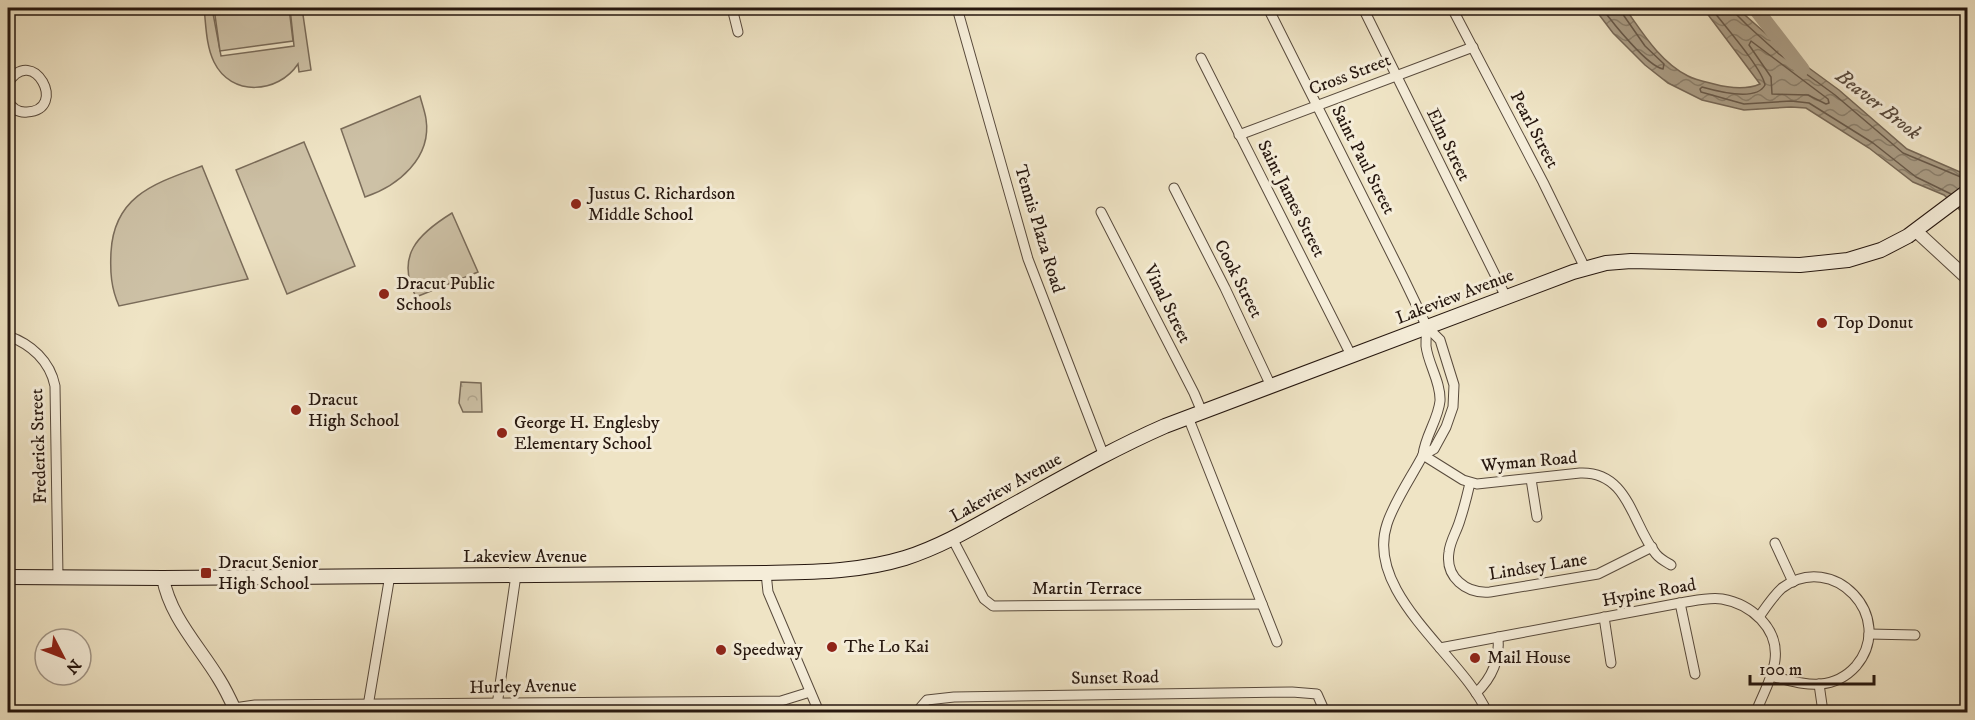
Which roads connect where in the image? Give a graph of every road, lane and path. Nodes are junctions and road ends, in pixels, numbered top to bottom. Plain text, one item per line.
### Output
1 (732, 8) edge
2 (957, 8) edge
3 (1268, 8) edge
4 (1363, 8) edge
5 (1452, 8) edge
6 (738, 32) dead end
7 (1473, 47) junction
8 (1202, 58) dead end
9 (1395, 76) junction
10 (8, 83) edge
11 (8, 101) edge
12 (1317, 106) junction
13 (1239, 135) junction
14 (1174, 188) dead end
15 (1968, 191) edge
16 (1101, 212) dead end
17 (1916, 231) junction
18 (1585, 268) junction
19 (1968, 279) edge
20 (1506, 297) junction
21 (1427, 327) junction
22 (8, 336) edge
23 (1351, 356) junction
24 (1271, 386) junction
25 (1195, 415) junction
26 (1423, 455) junction
27 (1104, 456) junction
28 (1531, 479) junction
29 (1470, 483) junction
30 (1537, 517) dead end
31 (952, 538) junction
32 (1775, 543) dead end
33 (1652, 547) junction
34 (1671, 565) dead end
35 (766, 573) junction
36 (390, 575) junction
37 (516, 575) junction
38 (8, 577) edge
39 (58, 577) junction
40 (163, 578) junction
41 (1793, 582) junction
42 (1680, 603) junction
43 (1262, 604) junction
44 (1604, 617) junction
45 (1759, 617) junction
46 (1869, 634) junction
47 (1915, 635) dead end
48 (1498, 637) junction
49 (1277, 642) dead end
50 (1440, 648) junction
51 (1611, 663) dead end
52 (1695, 674) dead end
53 (1770, 676) junction
54 (1819, 684) junction
55 (810, 692) junction
56 (1476, 693) junction
57 (656, 702) junction
58 (496, 708) edge
59 (367, 709) edge
60 (235, 710) edge
61 (657, 712) edge
62 (819, 712) edge
63 (922, 712) edge
64 (1325, 712) edge
65 (1487, 712) edge
66 (1756, 712) edge
67 (1823, 712) edge

1 - 6 street
2 - 27 street, Tennis Plaza Road
3 - 12 street, Saint Paul Street
4 - 9 street, Elm Street
5 - 7 street, Pearl Street
7 - 9 street, Cross Street
7 - 18 street, Pearl Street
8 - 13 street, Saint James Street
9 - 12 street, Cross Street
9 - 20 street, Elm Street
10 - 11 street
12 - 13 street, Cross Street
12 - 21 street, Saint Paul Street
13 - 23 street, Saint James Street
14 - 24 street, Cook Street
15 - 17 main road, Lakeview Avenue
16 - 25 street, Vinal Street
17 - 18 main road, Lakeview Avenue
17 - 19 street
18 - 20 main road, Lakeview Avenue
20 - 21 main road, Lakeview Avenue
21 - 23 main road, Lakeview Avenue
21 - 26 street
21 - 26 street
22 - 39 street, Frederick Street
23 - 24 main road, Lakeview Avenue
24 - 25 main road, Lakeview Avenue
25 - 27 main road, Lakeview Avenue
25 - 43 street
26 - 29 street, Wyman Road
26 - 50 street
27 - 31 main road, Lakeview Avenue
28 - 29 street, Wyman Road
28 - 30 street
28 - 33 street, Wyman Road
29 - 33 street, Lindsey Lane
31 - 35 main road, Lakeview Avenue
31 - 43 street, Martin Terrace
32 - 41 street
33 - 34 street, Wyman Road
35 - 37 main road, Lakeview Avenue
35 - 55 street
36 - 37 main road, Lakeview Avenue
36 - 40 main road, Lakeview Avenue
36 - 59 street
37 - 58 street
38 - 39 main road, Lakeview Avenue
39 - 40 main road, Lakeview Avenue
40 - 60 street
41 - 45 street
41 - 46 street
42 - 44 street, Hypine Road
42 - 45 street, Hypine Road
42 - 52 street
43 - 49 street
44 - 48 street, Hypine Road
44 - 51 street
45 - 53 street
46 - 47 street
46 - 54 street
48 - 50 street, Hypine Road
48 - 56 street
50 - 56 street
53 - 54 street
53 - 66 street
54 - 67 street
55 - 57 street, Hurley Avenue
55 - 62 street
56 - 65 street
57 - 58 street, Hurley Avenue
57 - 61 street
58 - 59 street, Hurley Avenue
59 - 60 street, Hurley Avenue
63 - 64 street, Sunset Road

